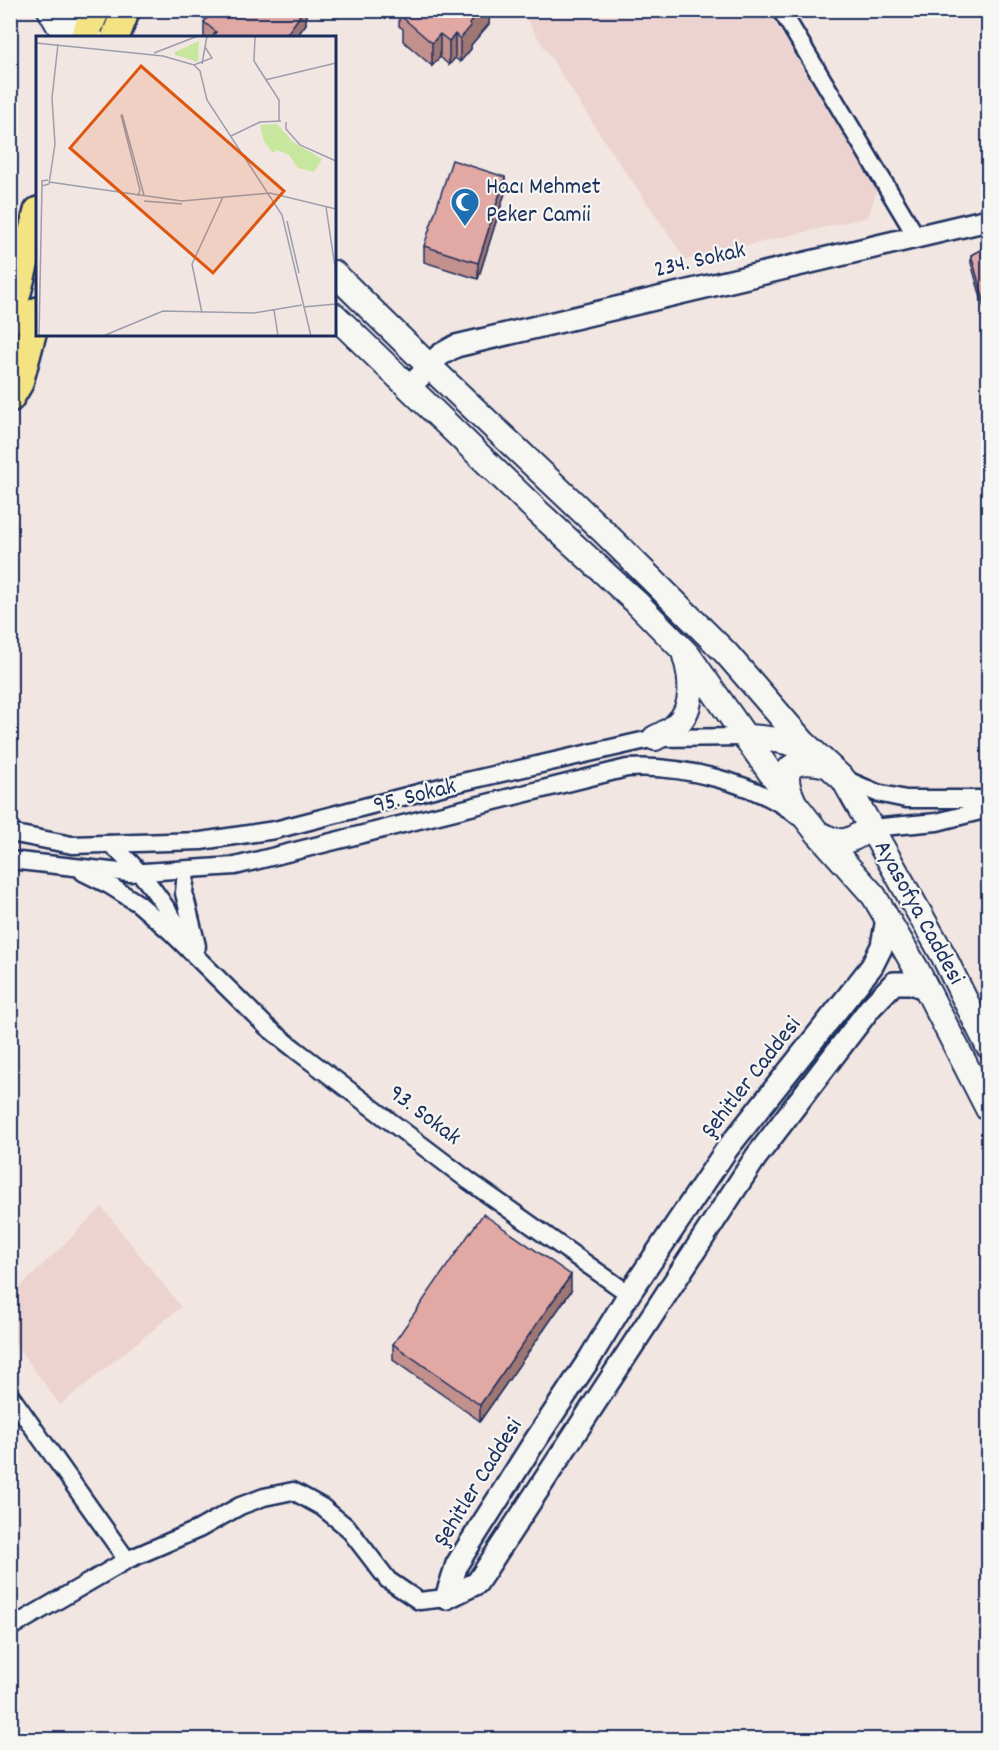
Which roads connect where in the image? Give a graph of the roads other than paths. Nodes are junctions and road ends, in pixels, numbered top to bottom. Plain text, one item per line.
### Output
1 (50, 10) edge
2 (126, 10) edge
3 (781, 10) edge
4 (83, 28) edge
5 (116, 36) edge
6 (36, 218) edge
7 (988, 220) edge
8 (916, 236) junction
9 (336, 275) edge
10 (336, 317) edge
11 (36, 319) edge
12 (10, 320) edge
13 (429, 366) junction
14 (409, 388) junction
15 (10, 398) edge
16 (682, 648) junction
17 (745, 737) junction
18 (655, 738) junction
19 (830, 768) junction
20 (988, 799) edge
21 (797, 807) junction
22 (988, 809) edge
23 (302, 823) junction
24 (871, 828) junction
25 (816, 831) junction
26 (10, 833) edge
27 (110, 844) junction
28 (307, 849) junction
29 (10, 860) edge
30 (72, 867) junction
31 (186, 871) junction
32 (141, 873) junction
33 (886, 919) junction
34 (200, 962) junction
35 (927, 989) junction
36 (988, 1046) edge
37 (795, 1064) junction
38 (818, 1077) junction
39 (988, 1109) edge
40 (629, 1294) junction
41 (590, 1358) junction
42 (615, 1373) junction
43 (10, 1395) edge
44 (531, 1447) junction
45 (556, 1462) junction
46 (127, 1560) junction
47 (446, 1598) junction
48 (10, 1628) edge

1 - 4 main road
2 - 5 main road
3 - 8 street
6 - 12 main road
7 - 8 street, 234. Sokak
8 - 13 street, 234. Sokak
9 - 13 main road, Ayasofya Caddesi
10 - 14 main road
11 - 15 main road
13 - 14 street, 234. Sokak
13 - 19 main road, Ayasofya Caddesi
14 - 16 main road
16 - 17 main road
16 - 18 main road
17 - 18 street, 95. Sokak
17 - 19 main road
17 - 21 main road
18 - 23 street, 95. Sokak
19 - 20 street
19 - 21 main road
19 - 24 main road, Ayasofya Caddesi
21 - 25 main road
22 - 24 street
23 - 27 street, 95. Sokak
23 - 28 street
24 - 25 main road
24 - 36 main road, Ayasofya Caddesi
25 - 28 street, 95. Sokak
25 - 33 main road
26 - 27 street, 95. Sokak
27 - 32 street
28 - 31 street, 95. Sokak
29 - 30 street, 95. Sokak
30 - 32 street, 95. Sokak
30 - 34 street
31 - 32 street, 95. Sokak
31 - 34 street
32 - 34 street
33 - 35 main road
33 - 37 street, Şehitler Caddesi
34 - 40 street, 93. Sokak
35 - 38 street
35 - 39 main road
37 - 38 street
37 - 40 street, Şehitler Caddesi
38 - 42 street
40 - 41 street, Şehitler Caddesi
41 - 42 street
41 - 44 street, Şehitler Caddesi
42 - 45 street
43 - 46 street
44 - 45 street
44 - 47 street, Şehitler Caddesi
45 - 47 street
46 - 47 street
46 - 48 street

